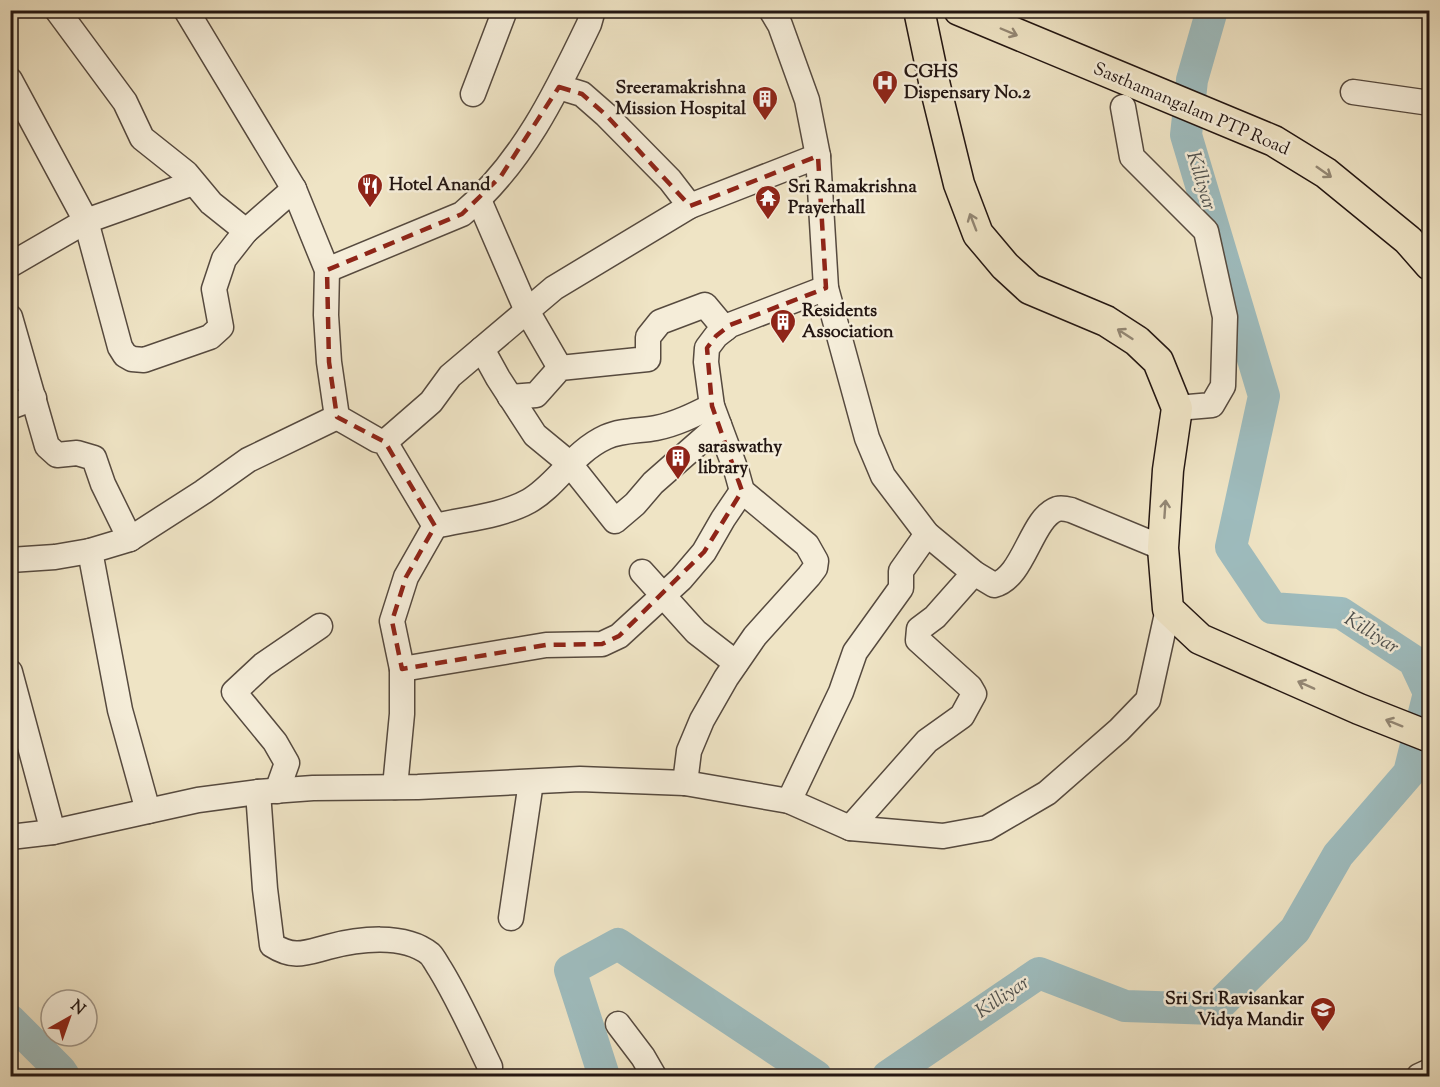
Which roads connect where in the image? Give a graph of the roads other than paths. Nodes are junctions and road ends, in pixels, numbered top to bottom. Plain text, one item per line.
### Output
1 (57, 10) edge
2 (186, 10) edge
3 (505, 10) edge
4 (593, 10) edge
5 (771, 10) edge
6 (958, 10) edge
7 (921, 19) edge
8 (10, 80) edge
9 (559, 87) junction
10 (1353, 92) dead end
11 (473, 94) dead end
12 (1430, 103) edge
13 (1123, 107) dead end
14 (818, 156) junction
15 (193, 183) junction
16 (294, 189) junction
17 (479, 200) junction
18 (690, 206) junction
19 (86, 221) junction
20 (246, 231) junction
21 (10, 265) edge
22 (1430, 265) edge
23 (327, 270) junction
24 (826, 288) junction
25 (527, 311) junction
26 (10, 316) edge
27 (725, 328) junction
28 (482, 349) junction
29 (560, 368) junction
30 (510, 397) junction
31 (34, 399) junction
32 (10, 407) edge
33 (1177, 408) junction
34 (715, 415) junction
35 (337, 417) junction
36 (385, 442) junction
37 (569, 463) junction
38 (742, 491) junction
39 (435, 526) junction
40 (927, 534) junction
41 (130, 539) junction
42 (1163, 548) junction
43 (90, 551) junction
44 (10, 560) edge
45 (642, 572) dead end
46 (974, 573) junction
47 (664, 594) junction
48 (1168, 609) junction
49 (320, 626) dead end
50 (736, 663) junction
51 (402, 669) junction
52 (10, 672) edge
53 (1430, 737) edge
54 (531, 782) junction
55 (685, 783) junction
56 (395, 787) junction
57 (267, 791) junction
58 (789, 801) junction
59 (147, 811) junction
60 (850, 828) junction
61 (53, 832) junction
62 (10, 837) edge
63 (511, 918) dead end
64 (618, 1024) dead end
65 (490, 1067) dead end
66 (1430, 1071) edge
67 (654, 1077) edge
68 (1419, 1077) edge

1 - 15 street
2 - 16 street
3 - 11 street
4 - 9 street
5 - 14 street
6 -> 22 main road, Sasthamangalam PTP Road
33 -> 7 main road
8 - 19 street
9 - 17 street
9 - 18 street
10 - 12 street
13 - 33 street
14 - 18 street
14 - 24 street
15 - 19 street
15 - 20 street
16 - 20 street
16 - 23 street
17 - 23 street
17 - 25 street
18 - 25 street
19 - 20 street
19 - 21 street
23 - 35 street
24 - 27 street
24 - 40 street
25 - 28 street
25 - 29 street
26 - 31 street
27 - 29 street
27 - 34 street
28 - 30 street
28 - 36 street
29 - 30 street
30 - 37 street
31 - 32 street
31 - 41 street
42 -> 33 main road
34 - 37 street
34 - 37 street
34 - 38 street
35 - 36 street
35 - 41 street
36 - 39 street
37 - 39 street
38 - 47 street
38 - 50 street
39 - 51 street
40 - 46 street
40 - 58 street
41 - 43 street
42 - 46 street
42 - 48 main road
43 - 44 street
43 - 59 street
45 - 47 street
46 - 60 street
47 - 50 street
47 - 51 street
53 -> 48 main road
48 - 60 street
49 - 57 street
50 - 55 street
51 - 56 street
52 - 61 street
54 - 55 street
54 - 56 street
54 - 63 street
55 - 58 street
56 - 57 street
57 - 59 street
57 - 65 street
58 - 60 street
59 - 61 street
61 - 62 street
64 - 67 street
66 - 68 street

